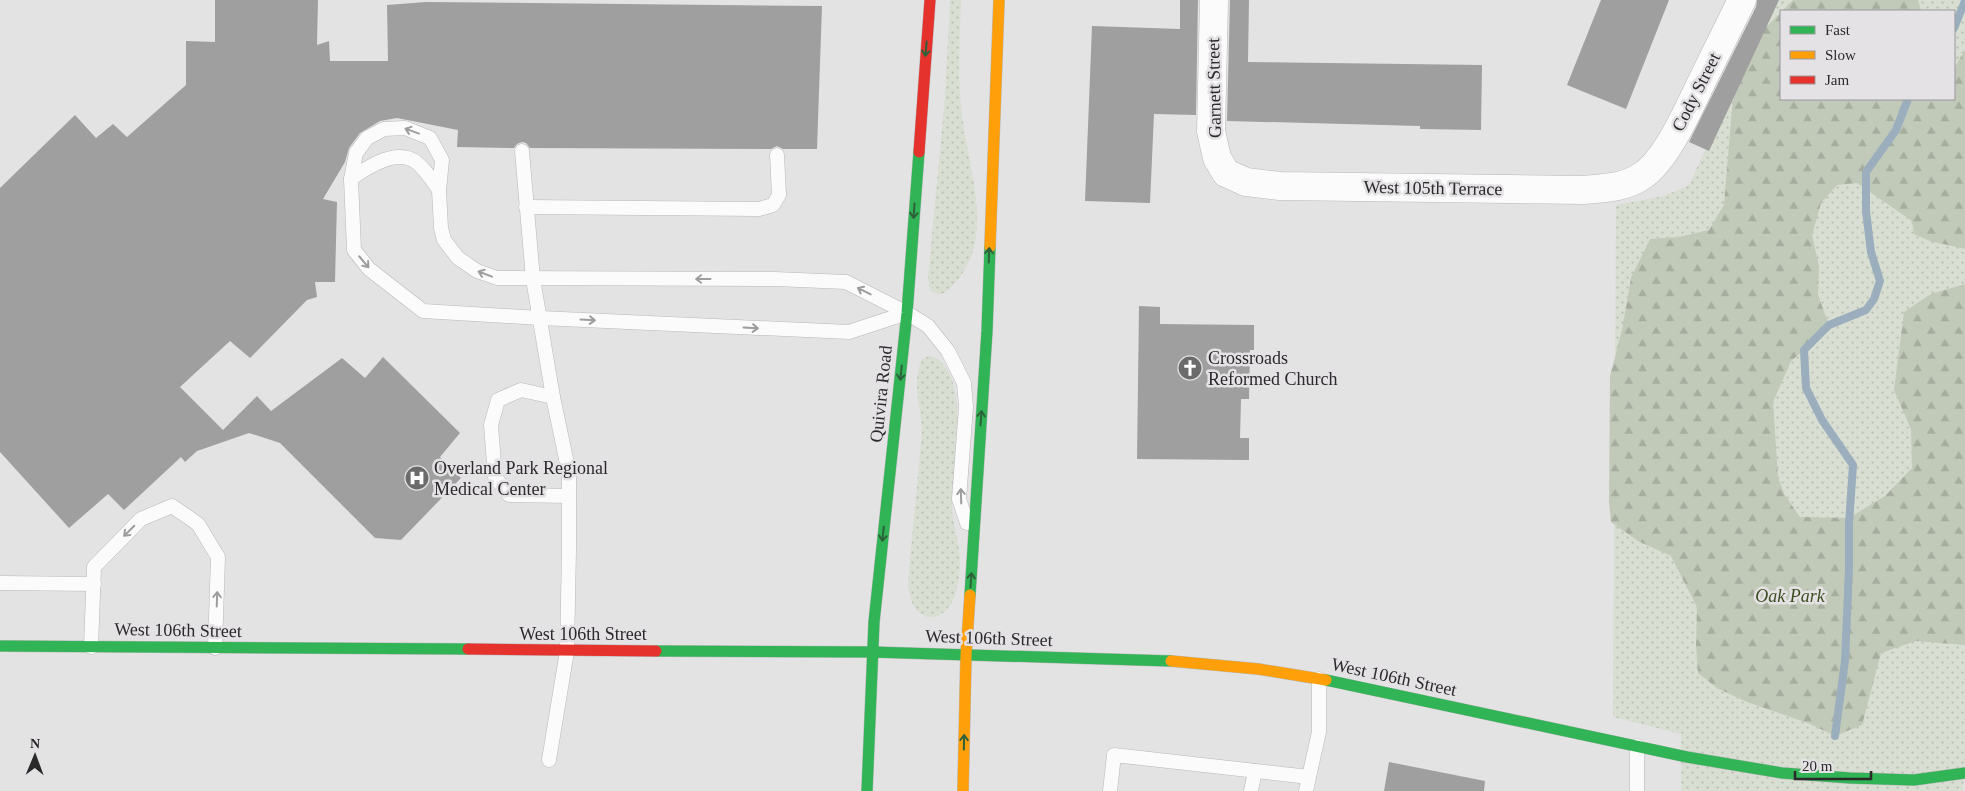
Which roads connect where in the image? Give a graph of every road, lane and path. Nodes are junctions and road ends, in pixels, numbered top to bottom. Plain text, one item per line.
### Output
1 (930, 0) edge
2 (999, 0) edge
3 (1214, 0) edge
4 (1742, 0) edge
5 (522, 151) dead end
6 (777, 155) dead end
7 (1226, 173) joint
8 (1640, 177) joint
9 (352, 179) junction
10 (438, 190) junction
11 (526, 207) junction
12 (533, 279) junction
13 (907, 313) junction
14 (540, 318) junction
15 (553, 397) junction
16 (569, 496) junction
17 (973, 542) junction
18 (0, 583) edge
19 (94, 584) junction
20 (0, 646) edge
21 (91, 647) junction
22 (215, 648) junction
23 (567, 651) junction
24 (872, 652) junction
25 (966, 655) junction
26 (1319, 679) junction
27 (1637, 746) junction
28 (549, 760) dead end
29 (1255, 771) junction
30 (1965, 773) edge
31 (1308, 784) edge
32 (867, 791) edge
33 (963, 791) edge
34 (1110, 791) edge
35 (1251, 791) edge
36 (1637, 791) edge

1 -> 13 street, Quivira Road
17 -> 2 street
3 - 7 street, Garnett Street
4 - 8 street, Cody Street
5 - 11 lane
6 - 11 lane
7 - 8 street, West 105th Terrace
9 - 10 lane
10 -> 9 lane
9 -> 14 lane
12 -> 10 lane
11 - 12 lane
13 -> 12 lane
12 - 14 lane
14 -> 13 lane
17 -> 13 lane
13 -> 24 street, Quivira Road
14 - 15 lane
15 - 16 lane
15 - 16 lane
16 - 23 lane
25 -> 17 street
18 - 19 lane
19 - 21 lane
22 -> 19 lane
20 - 21 street, West 106th Street
21 - 22 street, West 106th Street
22 - 23 street, West 106th Street
23 - 24 street, West 106th Street
23 - 28 lane
24 - 25 street, West 106th Street
24 - 32 street, Quivira Road
25 - 26 street, West 106th Street
33 -> 25 street
26 - 27 street, West 106th Street
26 - 31 lane
27 - 30 street, West 106th Street
27 - 36 lane
29 - 31 lane
29 - 34 lane
29 - 35 lane

